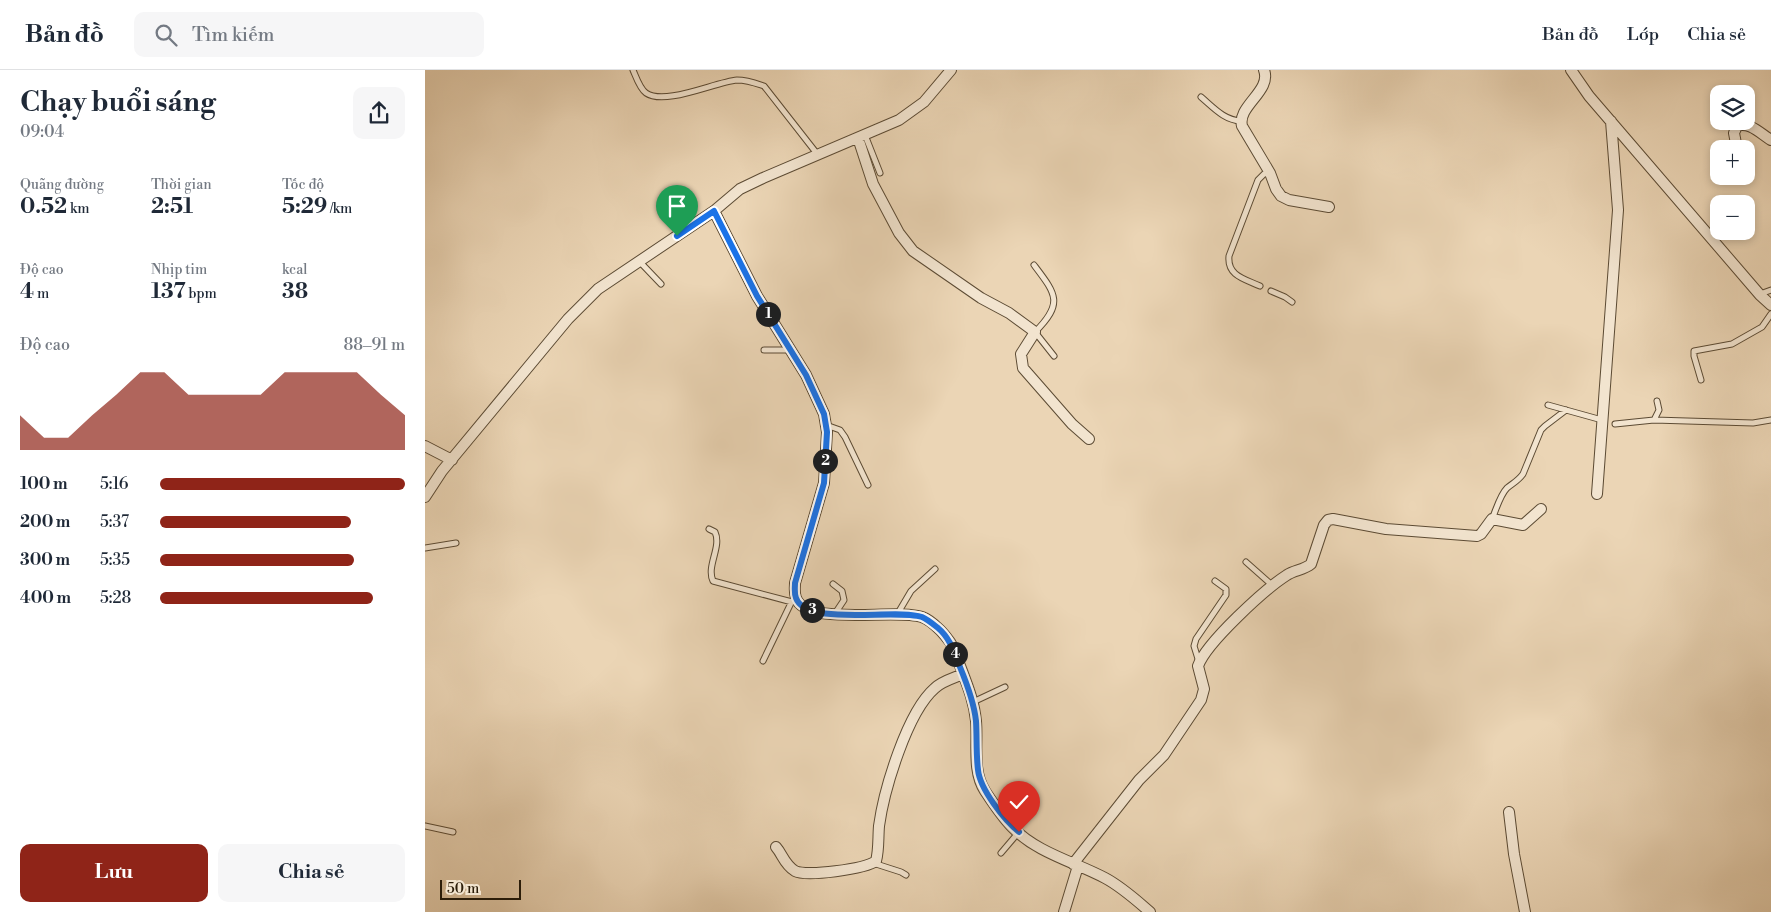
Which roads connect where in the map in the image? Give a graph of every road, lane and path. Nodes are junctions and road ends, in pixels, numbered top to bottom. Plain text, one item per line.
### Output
1 (633, 70) edge
2 (951, 70) edge
3 (1264, 70) edge
4 (1571, 70) edge
5 (1201, 97) dead end
6 (1241, 121) junction
7 (1611, 121) junction
8 (861, 136) junction
9 (1735, 140) edge
10 (1771, 140) edge
11 (818, 154) junction
12 (880, 173) dead end
13 (1270, 173) junction
14 (1329, 207) dead end
15 (714, 211) junction
16 (639, 261) junction
17 (1034, 265) dead end
18 (661, 284) dead end
19 (1260, 286) dead end
20 (1771, 290) edge
21 (1271, 291) dead end
22 (1760, 295) junction
23 (1292, 302) dead end
24 (1771, 305) edge
25 (1771, 314) edge
26 (1035, 332) junction
27 (764, 350) dead end
28 (791, 350) junction
29 (1054, 356) dead end
30 (1701, 380) dead end
31 (1657, 401) dead end
32 (1548, 405) dead end
33 (1566, 410) junction
34 (1654, 420) junction
35 (1771, 420) edge
36 (1607, 424) junction
37 (826, 425) junction
38 (1089, 439) dead end
39 (425, 446) edge
40 (452, 460) junction
41 (868, 486) dead end
42 (1597, 494) dead end
43 (425, 497) edge
44 (1541, 509) dead end
45 (1492, 519) junction
46 (709, 529) dead end
47 (456, 543) dead end
48 (425, 548) edge
49 (1246, 562) dead end
50 (935, 568) dead end
51 (1215, 581) dead end
52 (833, 584) dead end
53 (1273, 586) junction
54 (793, 599) junction
55 (898, 613) junction
56 (834, 615) junction
57 (763, 661) dead end
58 (1199, 662) junction
59 (963, 674) junction
60 (1005, 686) dead end
61 (973, 702) junction
62 (1509, 812) dead end
63 (425, 826) edge
64 (453, 832) dead end
65 (1019, 832) junction
66 (776, 846) dead end
67 (1001, 853) dead end
68 (872, 863) junction
69 (1075, 865) junction
70 (906, 875) dead end
71 (1064, 912) edge
72 (1150, 912) edge
73 (1525, 912) edge

1 - 11 lane
2 - 8 street
3 - 6 street
4 - 7 street
5 - 6 lane
6 - 13 street
7 - 22 street
7 - 36 street
8 - 11 street
8 - 12 lane
8 - 26 street
9 - 10 street
11 - 15 street
13 - 14 street
13 - 19 lane
15 - 16 street
15 - 28 street
16 - 18 lane
16 - 40 street
17 - 26 lane
20 - 22 lane
21 - 23 lane
22 - 24 street
25 - 30 lane
26 - 29 lane
26 - 38 street
27 - 28 lane
28 - 37 street
31 - 34 lane
32 - 33 lane
33 - 36 lane
33 - 45 lane
34 - 35 lane
34 - 36 lane
36 - 42 street
37 - 41 lane
37 - 54 street
39 - 40 street
40 - 43 street
44 - 45 street
45 - 53 street
46 - 54 lane
47 - 48 lane
49 - 53 lane
50 - 55 lane
51 - 58 lane
52 - 56 lane
53 - 58 street
54 - 56 street
54 - 57 lane
55 - 56 street
55 - 59 street
58 - 69 street
59 - 61 street
59 - 68 street
60 - 61 lane
61 - 65 street
62 - 73 street
63 - 64 lane
65 - 67 lane
65 - 69 street
66 - 68 street
68 - 70 lane
69 - 71 street
69 - 72 street

